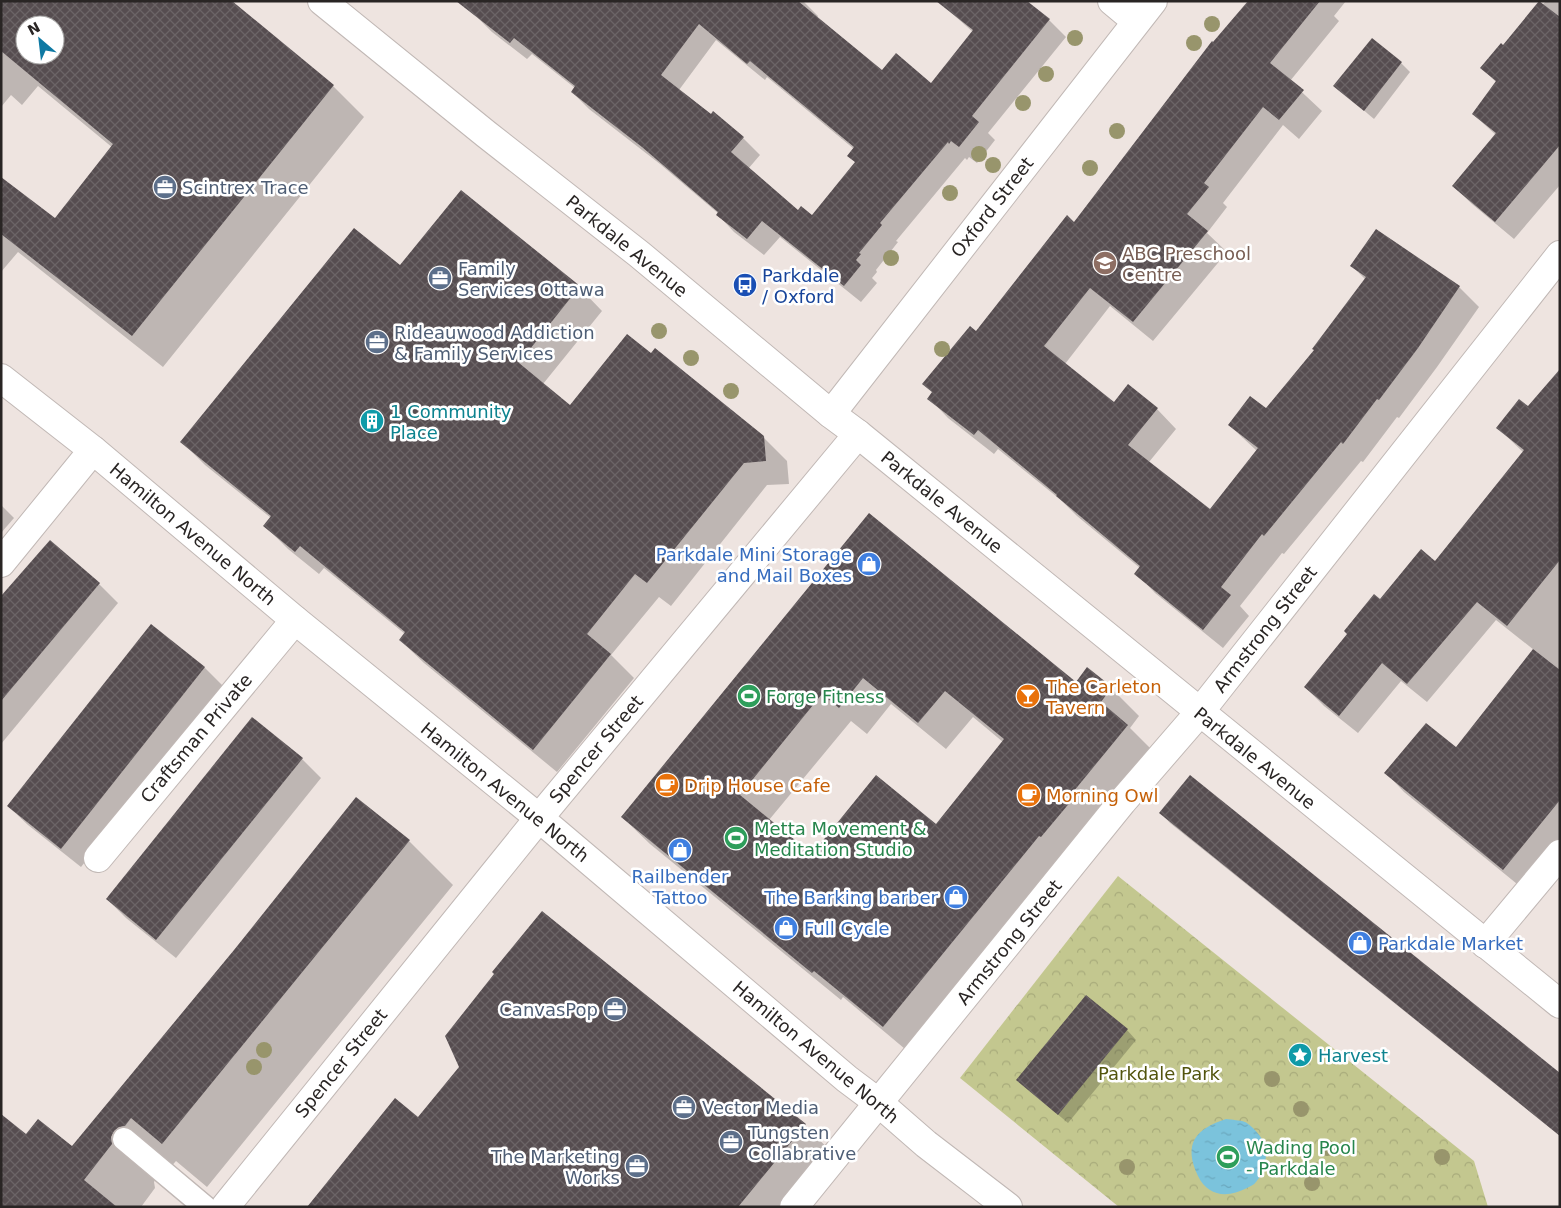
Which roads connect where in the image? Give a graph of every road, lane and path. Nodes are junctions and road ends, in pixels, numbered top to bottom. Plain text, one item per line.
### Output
1 (322, 1) edge
2 (1112, 1) edge
3 (1145, 11) edge
4 (1560, 255) edge
5 (1, 378) edge
6 (831, 414) junction
7 (858, 434) junction
8 (93, 450) junction
9 (1, 563) edge
10 (295, 620) junction
11 (1199, 712) junction
12 (539, 818) junction
13 (1560, 854) edge
14 (98, 858) dead end
15 (1485, 944) junction
16 (1560, 1004) edge
17 (879, 1103) junction
18 (124, 1139) dead end
19 (204, 1207) edge
20 (225, 1207) edge
21 (794, 1207) edge
22 (1008, 1207) edge

1 - 6 street, Parkdale Avenue
2 - 3 street
3 - 6 street, Oxford Street
4 - 11 street, Armstrong Street
5 - 8 street, Hamilton Avenue North
6 - 7 street, Parkdale Avenue
7 - 11 street, Parkdale Avenue
7 - 12 street, Spencer Street
8 - 9 street
8 - 10 street, Hamilton Avenue North
10 - 12 street, Hamilton Avenue North
10 - 14 street, Craftsman Private
11 - 15 street, Parkdale Avenue
11 - 17 street, Armstrong Street
12 - 17 street, Hamilton Avenue North
12 - 20 street, Spencer Street
13 - 15 street
15 - 16 street, Parkdale Avenue
17 - 21 street, Armstrong Street
17 - 22 street, Hamilton Avenue North
18 - 19 lane

